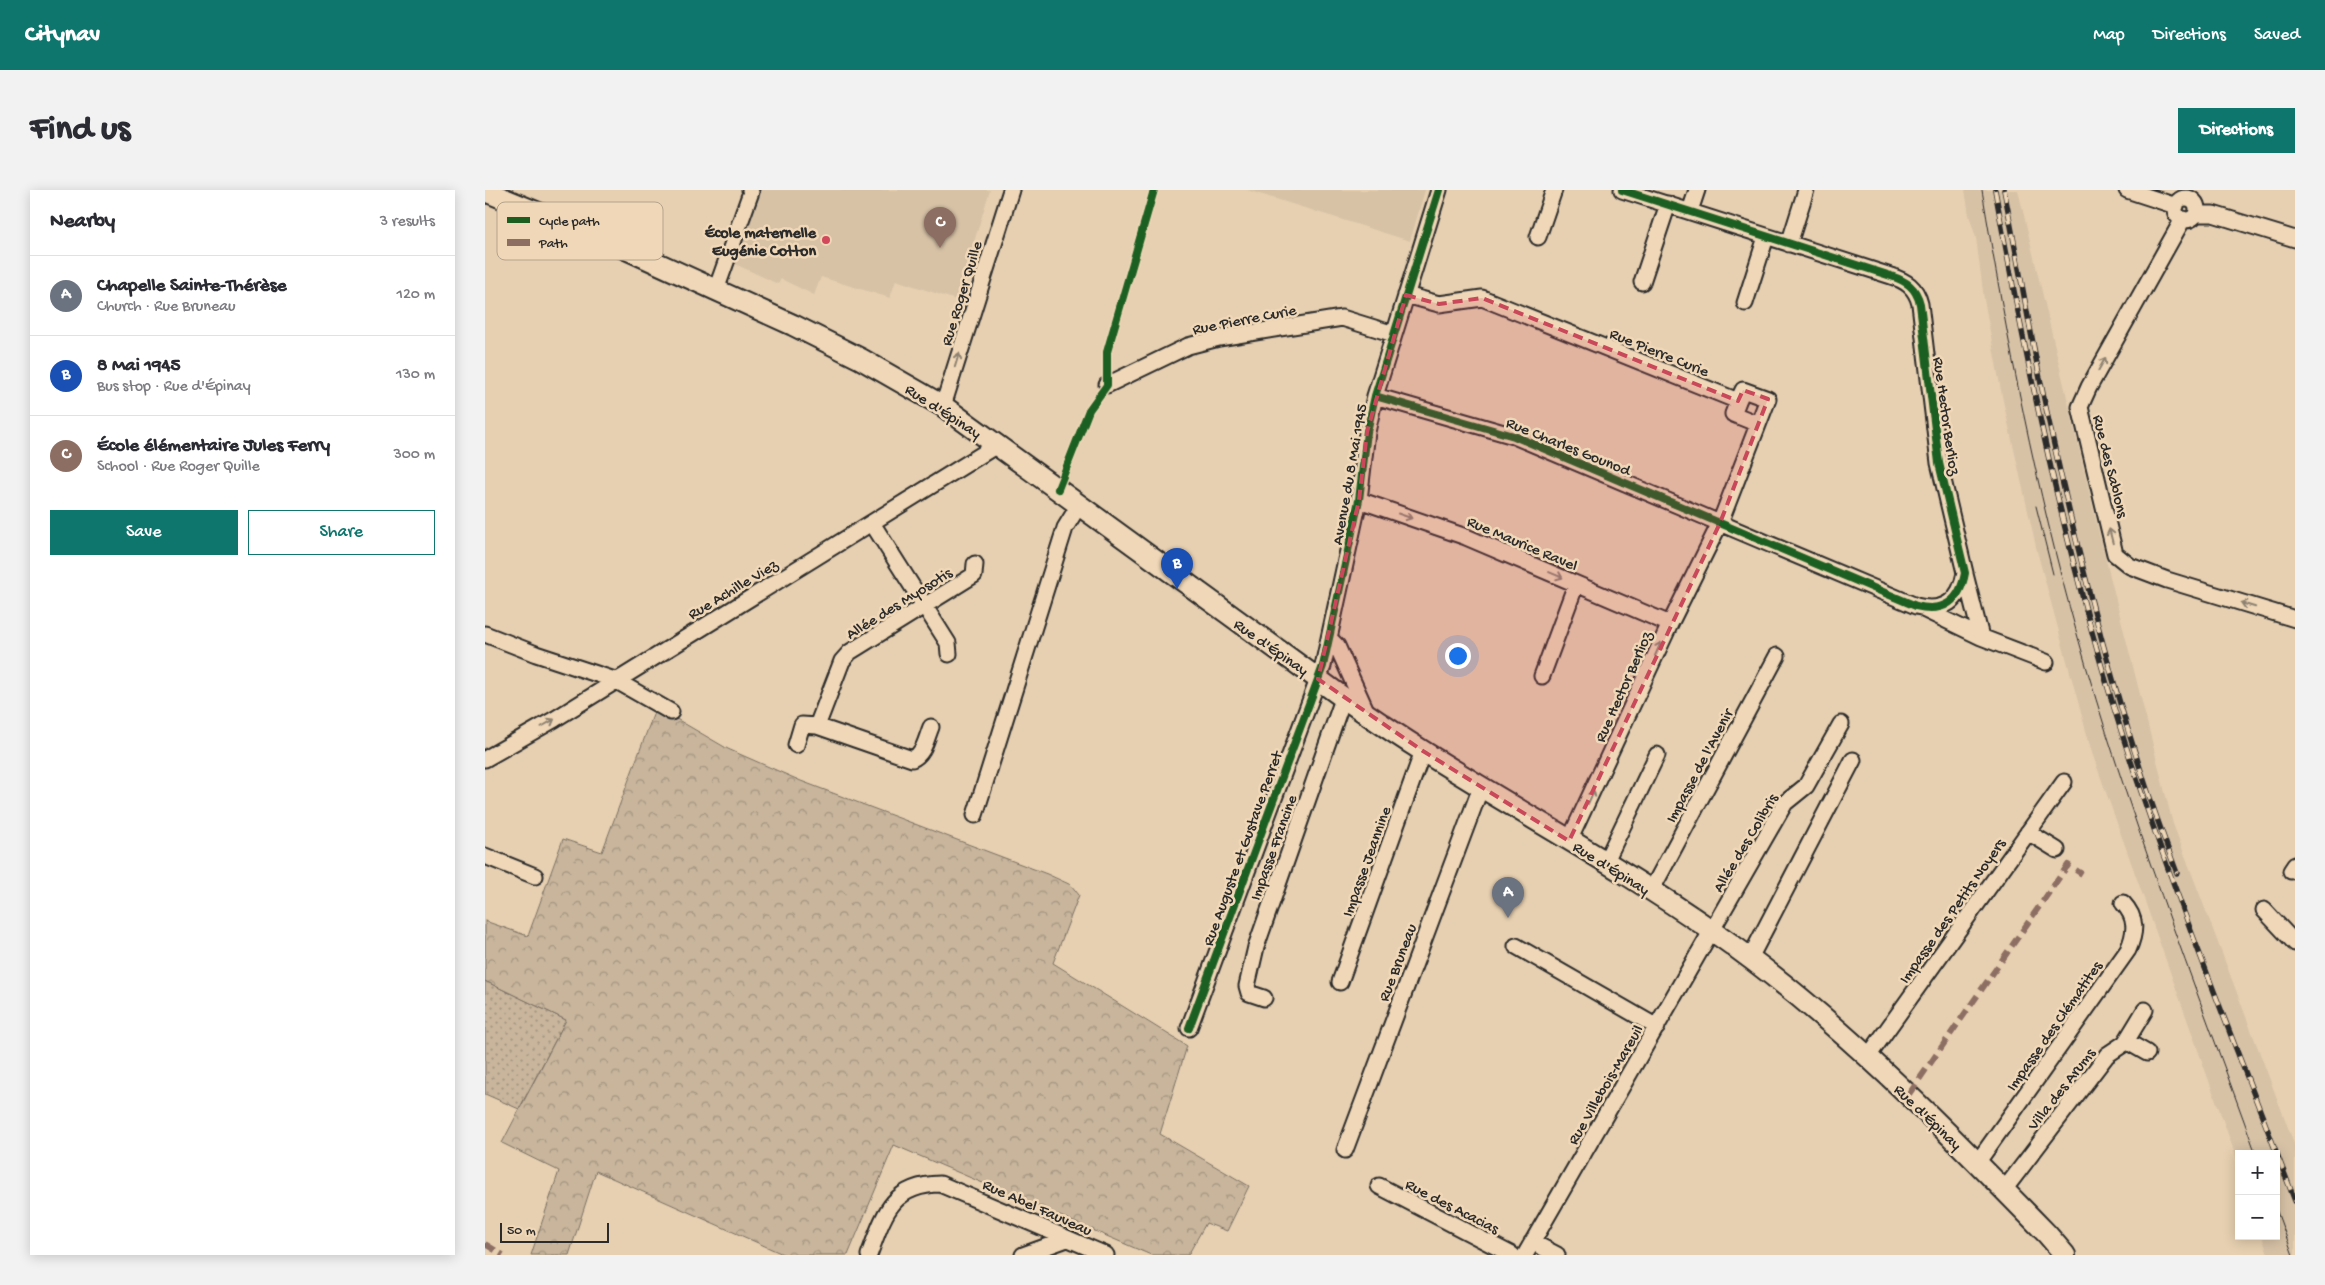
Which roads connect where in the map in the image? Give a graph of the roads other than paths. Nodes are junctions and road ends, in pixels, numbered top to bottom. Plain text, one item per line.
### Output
1 (750, 190) edge
2 (1011, 190) edge
3 (1439, 190) edge
4 (1554, 190) edge
5 (1622, 190) edge
6 (1697, 190) edge
7 (1806, 190) edge
8 (2127, 190) edge
9 (485, 191) edge
10 (512, 202) edge
11 (1668, 204) junction
12 (1690, 211) junction
13 (2185, 213) junction
14 (1538, 237) dead end
15 (1766, 237) junction
16 (2295, 240) edge
17 (1789, 244) junction
18 (651, 260) edge
19 (1642, 282) dead end
20 (716, 290) junction
21 (1406, 295) junction
22 (1745, 303) dead end
23 (1394, 334) junction
24 (1107, 385) dead end
25 (1375, 396) junction
26 (1738, 401) junction
27 (943, 406) junction
28 (1758, 424) junction
29 (997, 445) junction
30 (1359, 500) junction
31 (1079, 504) junction
32 (873, 522) junction
33 (1720, 523) junction
34 (975, 564) dead end
35 (1965, 573) junction
36 (1576, 584) junction
37 (1917, 606) junction
38 (925, 607) junction
39 (2295, 619) edge
40 (1670, 624) junction
41 (485, 634) edge
42 (1981, 637) junction
43 (1329, 638) junction
44 (949, 654) dead end
45 (1777, 656) dead end
46 (2046, 662) dead end
47 (1542, 676) dead end
48 (1318, 679) junction
49 (615, 680) junction
50 (1343, 699) junction
51 (671, 712) dead end
52 (1369, 716) junction
53 (1841, 724) dead end
54 (817, 726) junction
55 (931, 727) dead end
56 (796, 745) dead end
57 (1423, 751) junction
58 (1657, 756) dead end
59 (485, 759) edge
60 (1853, 760) dead end
61 (2063, 782) dead end
62 (1481, 787) junction
63 (975, 815) dead end
64 (2028, 832) junction
65 (1569, 841) junction
66 (2057, 850) dead end
67 (485, 856) edge
68 (1605, 863) junction
69 (535, 876) dead end
70 (1651, 891) junction
71 (2123, 903) dead end
72 (2264, 910) dead end
73 (1713, 931) junction
74 (2295, 943) edge
75 (1516, 946) dead end
76 (1750, 958) junction
77 (1340, 982) dead end
78 (1264, 998) dead end
79 (2145, 1010) dead end
80 (1657, 1027) junction
81 (1189, 1028) dead end
82 (2126, 1041) junction
83 (2147, 1053) dead end
84 (1867, 1058) junction
85 (1345, 1150) dead end
86 (1977, 1163) junction
87 (1379, 1186) dead end
88 (2004, 1190) junction
89 (1067, 1239) junction
90 (1529, 1248) edge
91 (869, 1255) edge
92 (1023, 1255) edge
93 (1106, 1255) edge
94 (1512, 1255) edge
95 (1557, 1255) edge
96 (2065, 1255) edge

1 - 20 street
27 -> 2 street, Rue Roger Quille
3 - 21 street, Avenue du 8 Mai 1945
4 - 14 street
5 - 11 street, Rue Hector Berlioz
6 - 12 street
7 - 17 street
8 - 13 street
9 - 10 main road, Rue d'Épinay
11 - 12 street, Rue Hector Berlioz
11 - 19 street
12 - 15 street, Rue Hector Berlioz
13 - 16 street
39 -> 13 street, Rue des Sablons
15 - 17 street, Rue Hector Berlioz
15 - 22 street
17 - 35 street, Rue Hector Berlioz
18 - 20 main road, Rue d'Épinay
20 - 27 main road, Rue d'Épinay
21 - 23 street, Avenue du 8 Mai 1945
21 - 26 street, Rue Pierre Curie
23 - 24 street, Rue Pierre Curie
23 - 25 street, Avenue du 8 Mai 1945
25 - 30 street, Avenue du 8 Mai 1945
25 - 33 street, Rue Charles Gounod
26 - 28 street
26 - 28 street
27 - 29 main road, Rue d'Épinay
28 - 33 street
29 - 31 main road, Rue d'Épinay
29 - 32 street, Rue Achille Viez
30 -> 36 street, Rue Maurice Ravel
30 - 43 street, Avenue du 8 Mai 1945
31 - 48 main road, Rue d'Épinay
31 - 63 street
32 - 38 street
32 - 49 street, Rue Achille Viez
33 - 37 street
33 - 40 street, Rue Hector Berlioz
34 - 38 street, Allée des Myosotis
35 - 37 street
35 - 42 street, Rue Hector Berlioz
36 - 40 street, Rue Maurice Ravel
36 - 47 street
37 - 42 street
38 - 44 street
38 - 54 street, Allée des Myosotis
65 -> 40 street, Rue Hector Berlioz
41 - 49 street
42 - 46 street
43 - 48 street, Avenue du 8 Mai 1945
43 - 52 street
45 - 70 street, Impasse de l'Avenir
48 - 50 main road, Rue d'Épinay
48 - 81 street, Rue Auguste et Gustave Perret
49 - 51 street
59 -> 49 street, Rue Achille Viez
50 - 52 main road, Rue d'Épinay
50 - 78 street, Impasse Francine
52 - 57 main road, Rue d'Épinay
53 - 73 street, Allée des Colibris
54 - 55 street
54 - 56 street
57 - 62 main road, Rue d'Épinay
57 - 77 street, Impasse Jeannine
58 - 68 street
60 - 76 street
61 - 64 street, Impasse des Petits Noyers
62 - 65 main road, Rue d'Épinay
62 - 85 street, Rue Bruneau
64 - 66 street
64 - 84 street, Impasse des Petits Noyers
65 - 68 main road, Rue d'Épinay
67 - 69 street
68 - 70 main road, Rue d'Épinay
70 - 73 main road, Rue d'Épinay
71 - 86 street, Impasse des Clématites
72 - 74 street
73 - 76 main road, Rue d'Épinay
73 - 80 street, Rue Villebois-Mareuil
75 - 80 street
76 - 84 main road, Rue d'Épinay
79 - 82 street, Villa des Arums
80 - 90 street, Rue Villebois-Mareuil
82 - 83 street
82 - 88 street, Villa des Arums
84 - 86 main road, Rue d'Épinay
86 - 88 main road, Rue d'Épinay
87 - 94 street, Rue des Acacias
88 - 96 main road, Rue d'Épinay
89 - 91 street, Rue Abel Fauveau
89 - 92 street
89 - 93 street, Rue Abel Fauveau
90 - 95 street

